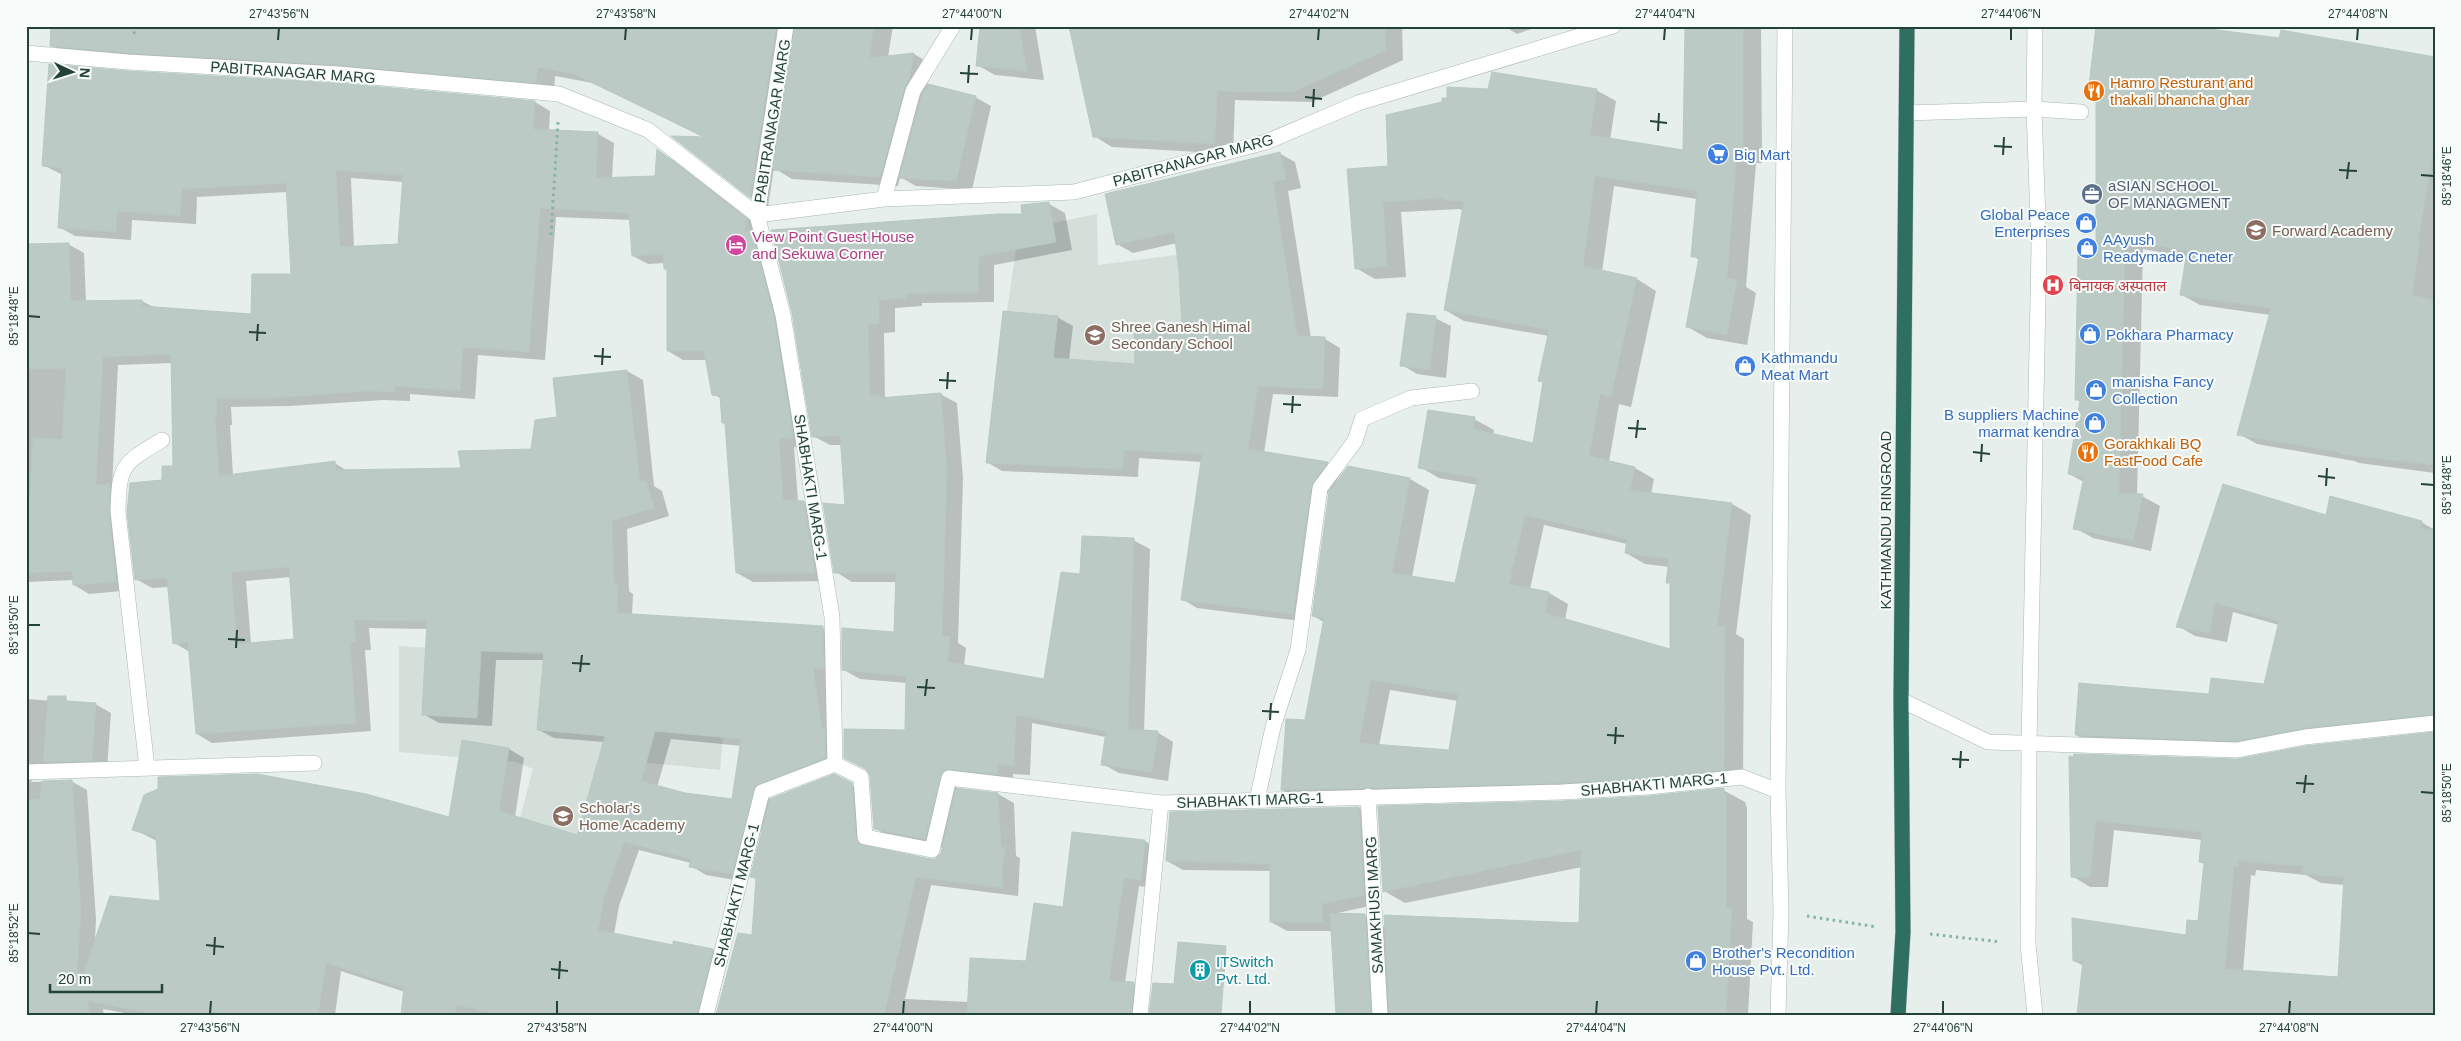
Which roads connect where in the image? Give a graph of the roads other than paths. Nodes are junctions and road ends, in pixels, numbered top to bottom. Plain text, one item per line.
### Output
1 (786, 26) edge
2 (953, 26) edge
3 (1613, 26) edge
4 (1785, 26) edge
5 (1907, 26) edge
6 (2035, 26) edge
7 (26, 53) edge
8 (2034, 109) junction
9 (2081, 112) dead end
10 (1906, 113) junction
11 (884, 199) junction
12 (757, 215) junction
13 (1472, 391) dead end
14 (162, 440) dead end
15 (1902, 700) junction
16 (2435, 723) edge
17 (2029, 743) junction
18 (314, 763) dead end
19 (835, 764) junction
20 (147, 768) junction
21 (26, 772) edge
22 (1778, 791) junction
23 (1368, 796) junction
24 (1257, 800) junction
25 (1161, 803) junction
26 (706, 1015) edge
27 (1140, 1015) edge
28 (1380, 1015) edge
29 (1778, 1015) edge
30 (1898, 1015) edge
31 (2035, 1015) edge

1 - 12 street, PABITRANAGAR MARG
2 - 11 street
3 - 11 street, PABITRANAGAR MARG
4 - 22 street
5 - 10 highway, KATHMANDU RINGROAD
6 - 8 street
7 - 12 street, PABITRANAGAR MARG
8 - 9 street
8 - 10 street
8 - 17 street
10 - 15 highway, KATHMANDU RINGROAD
11 - 12 street, PABITRANAGAR MARG
12 - 19 street, SHABHAKTI MARG-1
13 - 24 street
14 - 20 street
15 - 17 street
15 - 30 highway, KATHMANDU RINGROAD
16 - 17 street
17 - 31 street
18 - 20 street
19 - 25 street, SHABHAKTI MARG-1
19 - 26 street, SHABHAKTI MARG-1
20 - 21 street
22 - 23 street, SHABHAKTI MARG-1
22 - 29 street
23 - 24 street, SHABHAKTI MARG-1
23 - 28 street, SAMAKHUSI MARG
24 - 25 street, SHABHAKTI MARG-1
25 - 27 street

